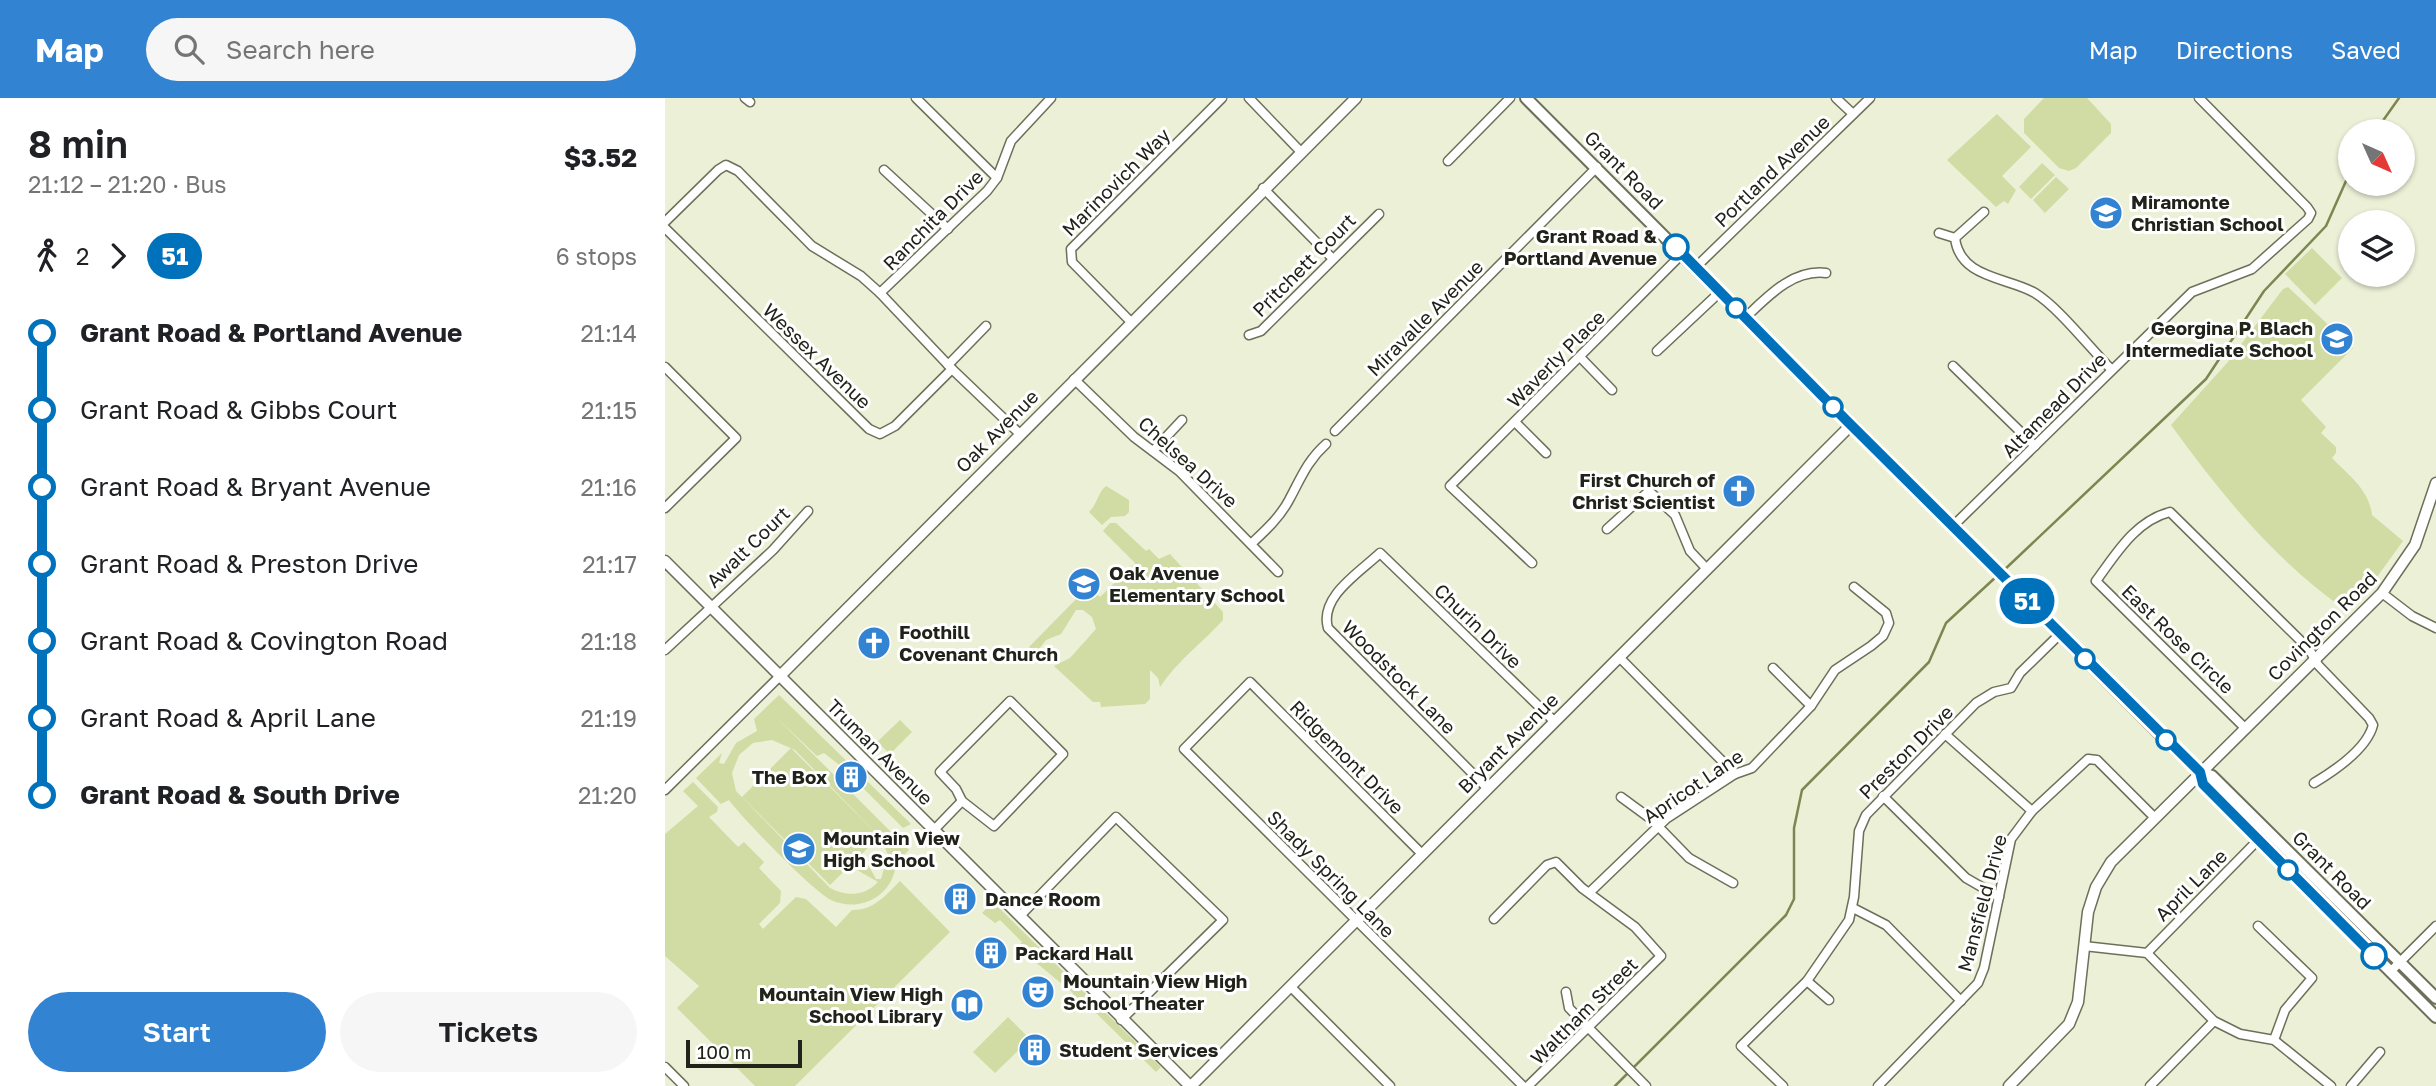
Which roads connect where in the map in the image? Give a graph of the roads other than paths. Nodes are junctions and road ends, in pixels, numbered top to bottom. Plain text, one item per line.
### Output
1 (916, 98) edge
2 (1051, 98) edge
3 (1222, 98) edge
4 (1249, 98) edge
5 (1356, 98) edge
6 (1510, 98) edge
7 (1526, 98) edge
8 (1836, 98) edge
9 (1870, 98) edge
10 (2199, 98) edge
11 (1853, 114) junction
12 (1301, 152) junction
13 (1448, 161) dead end
14 (1597, 167) junction
15 (884, 170) dead end
16 (997, 178) junction
17 (1263, 188) junction
18 (1983, 212) dead end
19 (1379, 214) dead end
20 (665, 222) edge
21 (665, 228) edge
22 (948, 229) junction
23 (1939, 233) dead end
24 (1955, 238) junction
25 (1683, 253) junction
26 (1333, 259) junction
27 (1696, 267) junction
28 (1826, 273) dead end
29 (1720, 292) junction
30 (880, 293) junction
31 (1745, 318) junction
32 (1131, 322) junction
33 (986, 326) dead end
34 (1249, 335) dead end
35 (1657, 351) dead end
36 (1581, 358) junction
37 (1953, 366) dead end
38 (665, 367) edge
39 (950, 367) junction
40 (2111, 369) junction
41 (1074, 379) junction
42 (1612, 390) dead end
43 (1182, 420) dead end
44 (1515, 422) junction
45 (1851, 425) junction
46 (1335, 431) dead end
47 (1020, 434) junction
48 (1326, 444) dead end
49 (2035, 446) junction
50 (1153, 451) junction
51 (1546, 453) dead end
52 (2436, 482) edge
53 (665, 508) edge
54 (808, 511) dead end
55 (1954, 525) junction
56 (1607, 529) dead end
57 (1252, 543) junction
58 (1380, 554) joint
59 (665, 561) edge
60 (1532, 563) dead end
61 (1706, 568) junction
62 (1278, 572) dead end
63 (1854, 587) dead end
64 (2382, 593) junction
65 (710, 606) junction
66 (2436, 628) edge
67 (2060, 634) junction
68 (665, 650) edge
69 (1619, 657) junction
70 (2315, 659) junction
71 (1773, 668) dead end
72 (780, 676) junction
73 (1250, 682) joint
74 (1811, 706) junction
75 (1554, 721) junction
76 (2245, 728) junction
77 (1945, 734) junction
78 (2200, 772) junction
79 (1735, 774) junction
80 (2314, 783) dead end
81 (1487, 789) junction
82 (665, 790) edge
83 (1883, 796) junction
84 (1621, 797) dead end
85 (962, 801) junction
86 (2032, 811) junction
87 (2154, 817) junction
88 (1658, 825) junction
89 (934, 830) junction
90 (2258, 840) junction
91 (1422, 854) junction
92 (1733, 883) dead end
93 (1590, 892) junction
94 (1999, 897) junction
95 (1853, 908) junction
96 (1020, 916) junction
97 (1495, 919) dead end
98 (1356, 921) junction
99 (2259, 926) dead end
100 (2436, 926) edge
101 (2084, 947) junction
102 (2147, 953) junction
103 (2400, 962) junction
104 (2390, 972) junction
105 (1807, 981) junction
106 (1291, 987) junction
107 (1566, 992) dead end
108 (2436, 998) edge
109 (1829, 1000) dead end
110 (1961, 1000) junction
111 (2436, 1017) edge
112 (1121, 1020) junction
113 (2214, 1020) junction
114 (1589, 1028) junction
115 (2274, 1040) junction
116 (2380, 1052) dead end
117 (667, 1071) edge
118 (684, 1086) edge
119 (1190, 1086) edge
120 (1390, 1086) edge
121 (1525, 1086) edge
122 (1646, 1086) edge
123 (1783, 1086) edge
124 (1878, 1086) edge
125 (2009, 1086) edge
126 (2150, 1086) edge
127 (2332, 1086) edge
128 (2350, 1086) edge

1 - 16 street
2 - 16 street, Ranchita Drive
3 - 32 street, Marinovich Way
4 - 12 street
5 - 12 street, Oak Avenue
6 - 13 street
7 - 14 main road, Grant Road
8 - 11 street
9 - 11 street, Portland Avenue
10 - 40 street, Altamead Drive
11 - 27 street, Portland Avenue
12 - 17 street, Oak Avenue
14 - 25 main road, Grant Road
14 - 46 street, Miravalle Avenue
15 - 22 street
16 - 22 street, Ranchita Drive
17 - 26 street
17 - 32 street, Oak Avenue
18 - 24 street
19 - 26 street, Pritchett Court
20 - 30 street
21 - 39 street, Wessex Avenue
22 - 30 street, Ranchita Drive
23 - 24 street
24 - 40 street
25 - 27 main road, Grant Road
25 - 36 street, Waverly Place
26 - 34 street, Pritchett Court
27 - 29 main road, Grant Road
28 - 31 street
29 - 31 main road, Grant Road
29 - 35 street
30 - 39 street
31 - 45 main road, Grant Road
32 - 41 street, Oak Avenue
33 - 39 street
36 - 42 street
36 - 44 street, Waverly Place
37 - 49 street
38 - 53 street
39 - 47 street
40 - 49 street, Altamead Drive
41 - 47 street, Oak Avenue
41 - 50 street, Chelsea Drive
43 - 50 street
44 - 51 street
44 - 60 street, Waverly Place
45 - 55 main road, Grant Road
45 - 61 street, Bryant Avenue
47 - 72 street, Oak Avenue
48 - 57 street
49 - 55 street, Altamead Drive
50 - 57 street, Chelsea Drive
52 - 64 street, Covington Road
54 - 65 street, Awalt Court
55 - 67 main road, Grant Road
56 - 61 street
57 - 62 street, Chelsea Drive
58 - 75 street, Churin Drive
58 - 81 street, Woodstock Lane
59 - 65 street, Truman Avenue
61 - 69 street, Bryant Avenue
63 - 74 street, Apricot Lane
64 - 66 street
64 - 70 street, Covington Road
65 - 68 street, Awalt Court
65 - 72 street, Truman Avenue
67 - 77 street, Preston Drive
67 - 78 main road, Grant Road
69 - 75 street, Bryant Avenue
69 - 79 street
70 - 76 street, Covington Road
70 - 76 street, East Rose Circle
70 - 80 street
71 - 74 street
72 - 82 street, Oak Avenue
72 - 89 street, Truman Avenue
73 - 91 street, Ridgemont Drive
73 - 98 street, Shady Spring Lane
74 - 79 street, Apricot Lane
75 - 81 street, Bryant Avenue
76 - 78 street, Covington Road
77 - 83 street, Preston Drive
77 - 86 street
78 - 87 street, Covington Road
78 - 90 main road, Grant Road
78 - 103 main road, Grant Road
79 - 88 street, Apricot Lane
81 - 91 street, Bryant Avenue
83 - 94 street
83 - 95 street, Preston Drive
84 - 88 street
85 - 85 street
85 - 89 street
86 - 87 street, Mansfield Drive
86 - 94 street, Mansfield Drive
87 - 101 street, Covington Road
88 - 92 street
88 - 93 street, Apricot Lane
89 - 96 street, Truman Avenue
90 - 102 street, April Lane
90 - 104 main road, Grant Road
91 - 98 street, Bryant Avenue
93 - 97 street
93 - 114 street, Waltham Street
94 - 110 street, Mansfield Drive
95 - 105 street, Preston Drive
95 - 110 street
96 - 112 street, Truman Avenue
96 - 112 street
98 - 106 street, Bryant Avenue
98 - 121 street, Shady Spring Lane
99 - 115 street
100 - 103 street
101 - 102 street
101 - 125 street, Covington Road
102 - 113 street
103 - 104 street
103 - 108 main road, Grant Road
104 - 111 main road, Grant Road
105 - 109 street
105 - 123 street, Preston Drive
106 - 119 street, Bryant Avenue
106 - 120 street
107 - 114 street
110 - 124 street, Mansfield Drive
112 - 119 street, Truman Avenue
113 - 115 street
113 - 126 street
114 - 121 street, Waltham Street
114 - 122 street
115 - 127 street
116 - 128 street
117 - 118 street

